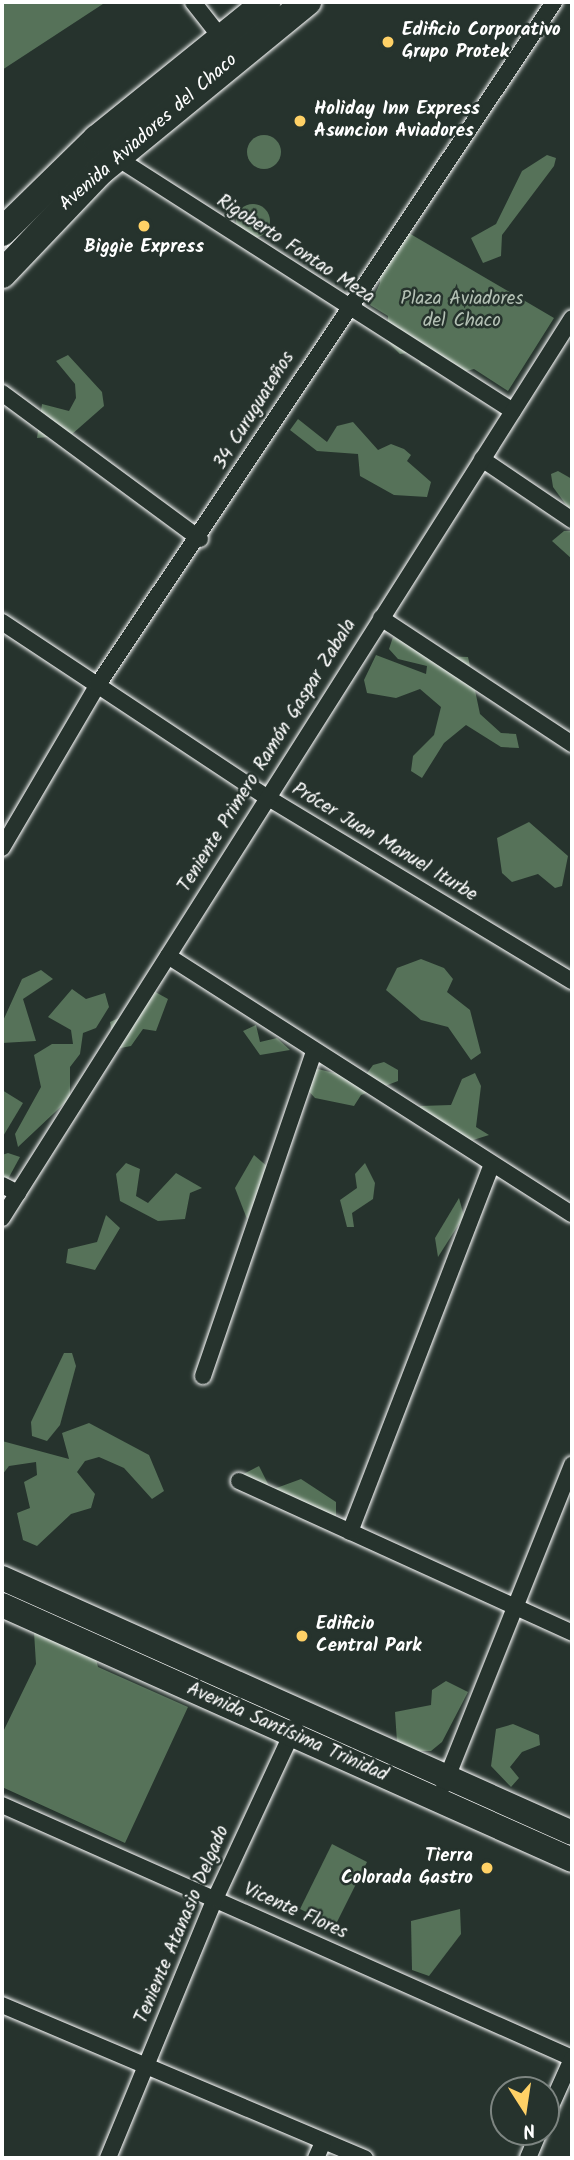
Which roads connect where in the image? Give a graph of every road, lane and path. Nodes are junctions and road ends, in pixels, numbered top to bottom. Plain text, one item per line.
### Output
1 (193, 2) edge
2 (267, 2) edge
3 (307, 2) edge
4 (554, 2) edge
5 (229, 47) junction
6 (106, 149) junction
7 (2, 232) edge
8 (2, 274) edge
9 (345, 308) junction
10 (572, 318) edge
11 (2, 393) edge
12 (513, 411) junction
13 (482, 459) junction
14 (572, 520) edge
15 (200, 539) junction
16 (380, 618) junction
17 (2, 622) edge
18 (97, 686) junction
19 (572, 744) edge
20 (265, 796) junction
21 (2, 848) edge
22 (168, 956) junction
23 (572, 981) edge
24 (314, 1051) junction
25 (491, 1166) junction
26 (2, 1185) edge
27 (18, 1193) junction
28 (572, 1214) edge
29 (2, 1218) edge
30 (203, 1376) dead end
31 (572, 1465) edge
32 (239, 1481) dead end
33 (350, 1532) junction
34 (2, 1578) edge
35 (2, 1605) edge
36 (518, 1607) junction
37 (572, 1633) edge
38 (301, 1712) junction
39 (291, 1735) junction
40 (447, 1777) junction
41 (439, 1801) junction
42 (2, 1805) edge
43 (572, 1833) edge
44 (572, 1860) edge
45 (215, 1899) junction
46 (2, 2005) edge
47 (572, 2058) edge
48 (146, 2064) junction
49 (560, 2085) edge
50 (323, 2142) junction
51 (108, 2158) edge
52 (316, 2158) edge
53 (365, 2158) edge

1 - 5 street
2 - 5 highway, Avenida Aviadores del Chaco
3 - 5 highway, Avenida Aviadores del Chaco
4 - 9 street, 34 Curuguateños
5 - 6 highway, Avenida Aviadores del Chaco
6 - 7 highway, Avenida Aviadores del Chaco
6 - 8 highway, Avenida Aviadores del Chaco
6 - 9 street, Rigoberto Fontao Meza
9 - 12 street, Rigoberto Fontao Meza
9 - 15 street, 34 Curuguateños
10 - 12 street, Teniente Primero Ramón Gaspar Zabala
11 - 15 street
12 - 13 street, Teniente Primero Ramón Gaspar Zabala
13 - 14 street
13 - 16 street, Teniente Primero Ramón Gaspar Zabala
15 - 18 street, 34 Curuguateños
16 - 19 street
16 - 20 street, Teniente Primero Ramón Gaspar Zabala
17 - 18 street, Prócer Juan Manuel Iturbe
18 - 20 street, Prócer Juan Manuel Iturbe
18 - 21 street, 34 Curuguateños
20 - 22 street, Teniente Primero Ramón Gaspar Zabala
20 - 23 street, Prócer Juan Manuel Iturbe
22 - 24 street
22 - 27 street, Teniente Primero Ramón Gaspar Zabala
24 - 25 street
24 - 30 street
25 - 28 street
25 - 33 street
26 - 27 street
27 - 29 street, Teniente Primero Ramón Gaspar Zabala
31 - 36 street
32 - 33 street
33 - 36 street
34 - 38 main road, Avenida Santísima Trinidad
35 - 39 main road, Avenida Santísima Trinidad
36 - 37 street
36 - 40 street
38 - 39 street, Teniente Atanasio Delgado
38 - 40 main road, Avenida Santísima Trinidad
39 - 41 main road, Avenida Santísima Trinidad
39 - 45 street, Teniente Atanasio Delgado
40 - 41 street
40 - 43 main road, Avenida Santísima Trinidad
41 - 44 main road, Avenida Santísima Trinidad
42 - 45 street, Vicente Flores
45 - 47 street, Vicente Flores
45 - 48 street, Teniente Atanasio Delgado
46 - 48 street
47 - 49 street
48 - 50 street
48 - 51 street, Teniente Atanasio Delgado
50 - 52 street
50 - 53 street

